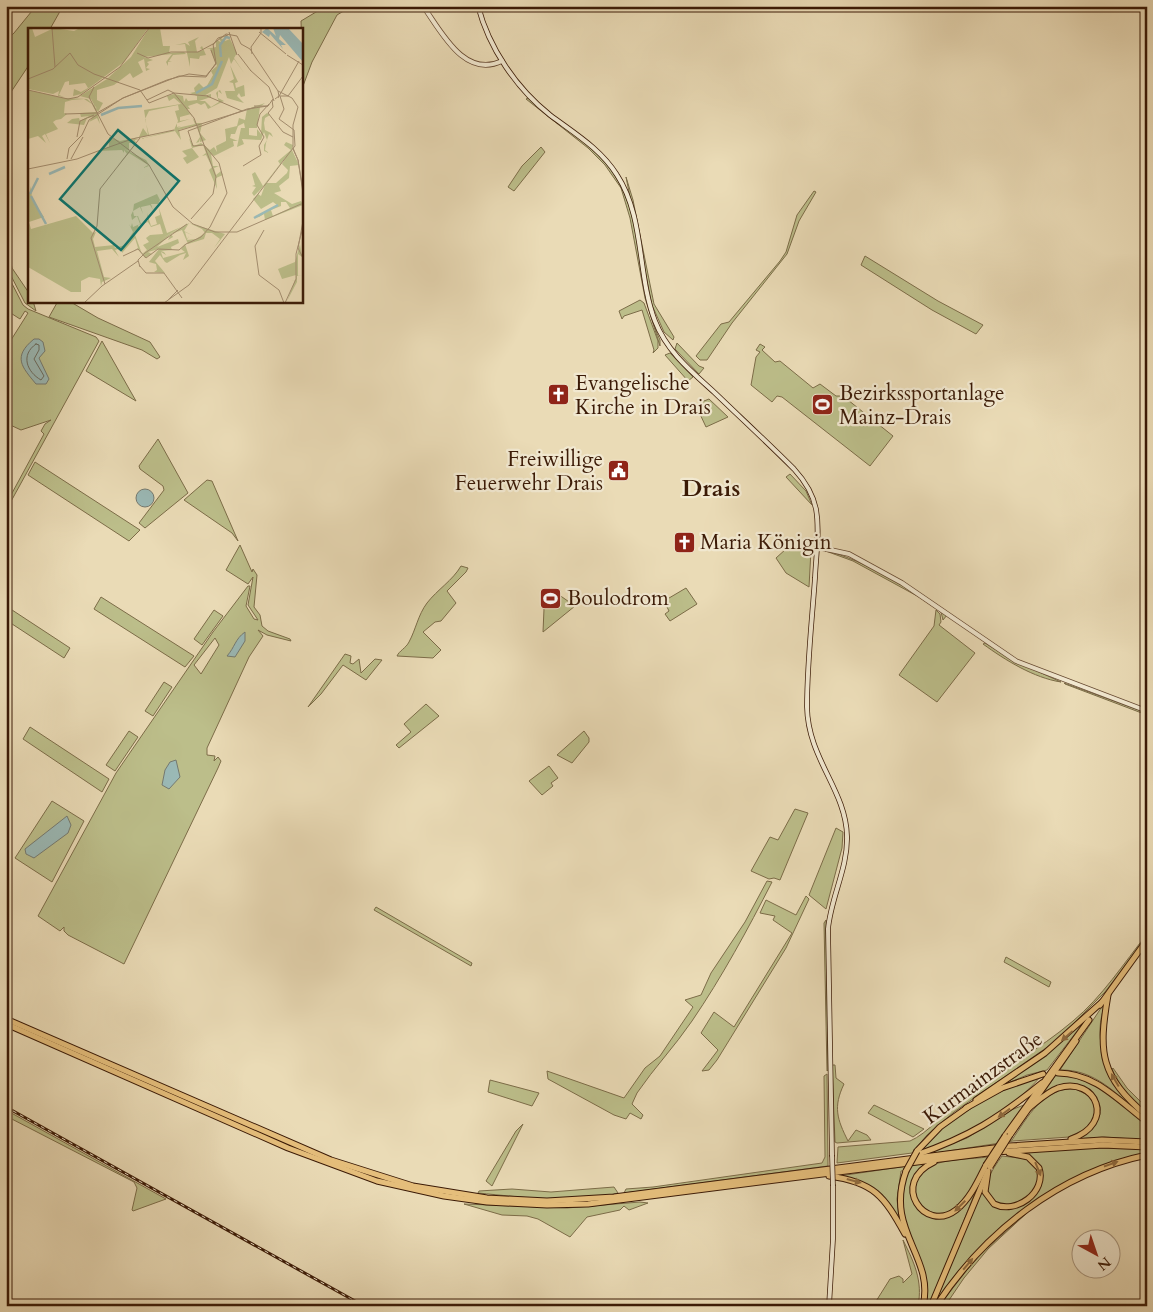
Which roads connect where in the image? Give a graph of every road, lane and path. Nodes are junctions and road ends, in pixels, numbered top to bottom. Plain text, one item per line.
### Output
1 (422, 6) edge
2 (478, 6) edge
3 (502, 61) junction
4 (817, 547) junction
5 (1147, 711) edge
6 (1147, 940) edge
7 (1108, 995) junction
8 (1102, 1002) junction
9 (6, 1019) edge
10 (1090, 1020) junction
11 (6, 1024) edge
12 (1058, 1073) dead end
13 (1043, 1074) dead end
14 (1042, 1083) junction
15 (966, 1108) junction
16 (1029, 1108) junction
17 (1147, 1116) edge
18 (1147, 1122) edge
19 (1008, 1135) junction
20 (1064, 1142) junction
21 (1147, 1142) edge
22 (1147, 1146) edge
23 (996, 1152) junction
24 (1147, 1155) edge
25 (904, 1159) junction
26 (941, 1160) junction
27 (988, 1168) junction
28 (821, 1175) junction
29 (905, 1234) junction
30 (829, 1306) edge
31 (923, 1306) edge
32 (931, 1306) edge
33 (936, 1306) edge

1 - 3 main road
2 - 3 main road
3 - 4 main road
4 - 5 main road
4 - 30 main road, bridge
6 - 7 highway, Kurmainzstraße
7 - 8 highway, Kurmainzstraße
17 -> 7 highway
8 - 10 highway, Kurmainzstraße
8 -> 15 highway, Kurmainzstraße
9 - 25 highway
10 - 14 highway
10 - 16 highway, Kurmainzstraße
11 - 28 highway
12 - 18 highway
13 - 15 highway
14 - 19 highway
14 -> 25 highway
15 - 29 highway, Kurmainzstraße, bridge
16 - 19 highway, Kurmainzstraße
16 - 20 highway
19 - 27 highway, bridge
20 - 21 highway
20 - 25 highway
22 - 23 highway
23 - 26 highway
23 -> 27 highway
33 -> 24 highway
27 -> 26 highway
26 - 28 highway
27 - 32 highway
28 -> 29 highway
29 - 31 highway, Kurmainzstraße

